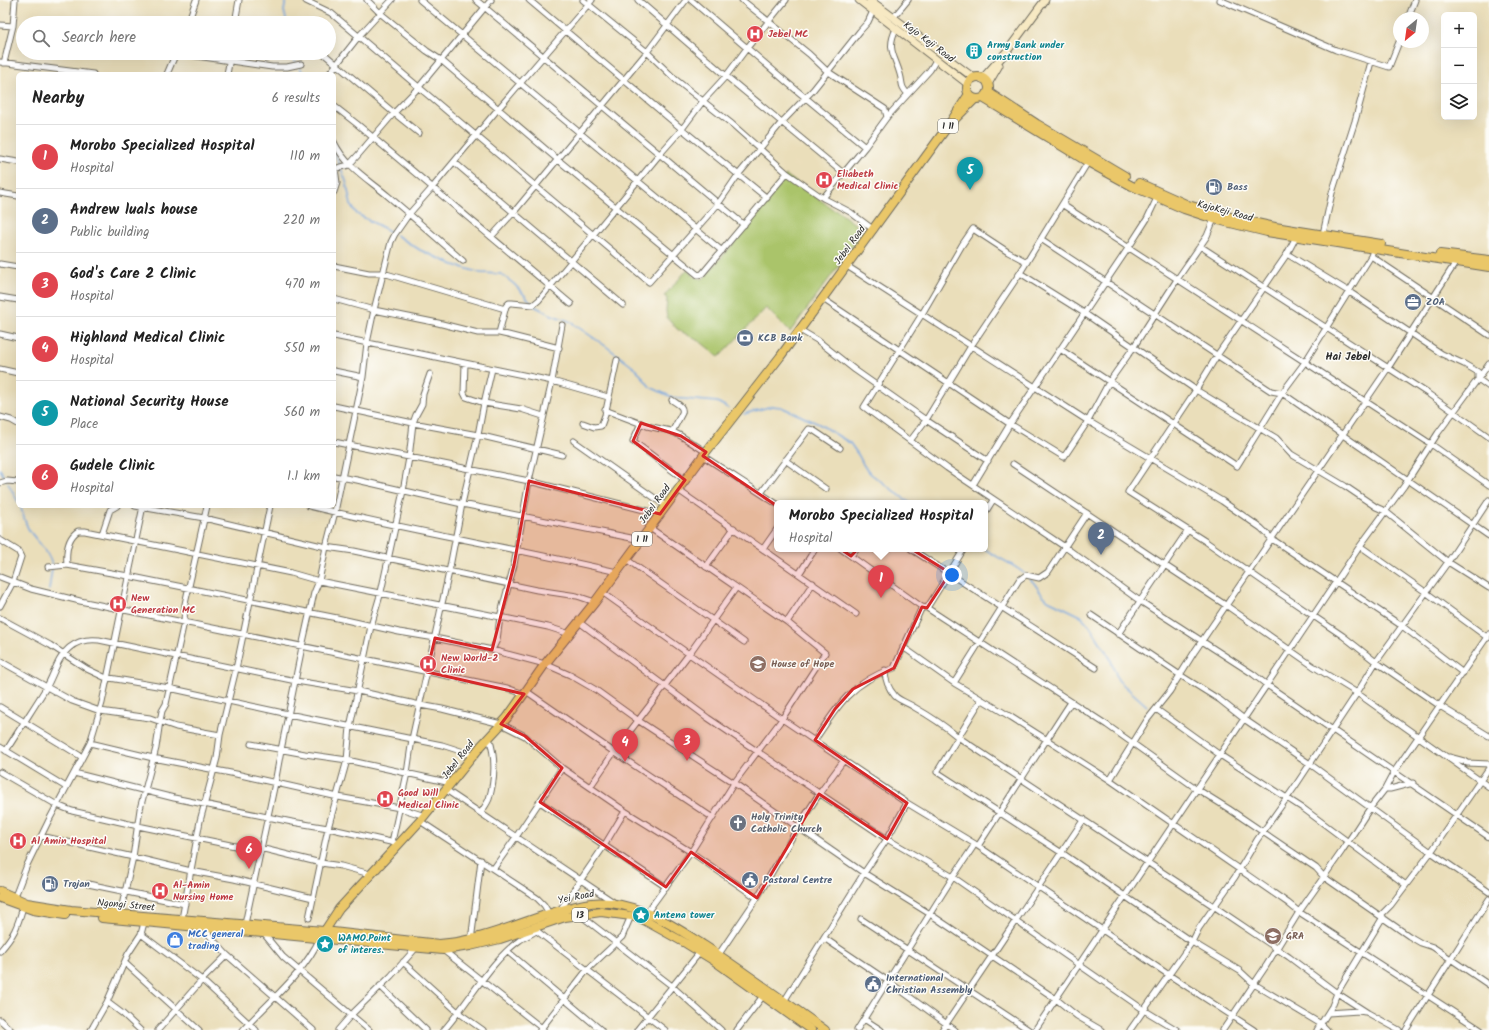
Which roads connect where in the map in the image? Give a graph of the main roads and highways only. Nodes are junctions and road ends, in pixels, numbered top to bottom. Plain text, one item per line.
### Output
1 (859, 0) edge
2 (870, 0) edge
3 (1045, 0) edge
4 (971, 81) junction
5 (981, 91) junction
6 (1489, 260) edge
7 (1489, 267) edge
8 (0, 890) edge
9 (0, 898) edge
10 (13, 900) junction
11 (644, 916) junction
12 (552, 917) junction
13 (322, 935) junction
14 (471, 943) junction
15 (716, 958) junction
16 (782, 1005) junction
17 (811, 1030) edge
18 (825, 1030) edge

1 - 4 main road, Kajo Keji Road
2 - 4 main road, Kajo Keji Road
3 - 5 main road, Jebel Road
4 - 5 main road
4 - 5 main road
5 - 6 main road, KajoKeji Road
5 - 7 main road, KajoKeji Road
5 - 13 main road, Jebel Road / I 11
8 - 10 main road, Ngongi Street
9 - 10 main road, Ngongi Street
10 - 13 main road, Ngongi Street
10 - 13 main road, Ngongi Street
11 - 12 main road, Yei Road / 13
11 - 12 main road, Yei Road
11 - 15 main road, Yei Road / 13
11 - 15 main road, Yei Road
12 - 14 main road, Yei Road
12 - 14 main road, Yei Road / 13
13 - 14 main road, Yei Road
13 - 14 main road, Yei Road / 13
15 - 16 main road, Yei Road
15 - 16 main road, Yei Road / 13
16 - 17 main road, Yei Road / 13
16 - 18 main road, Yei Road

